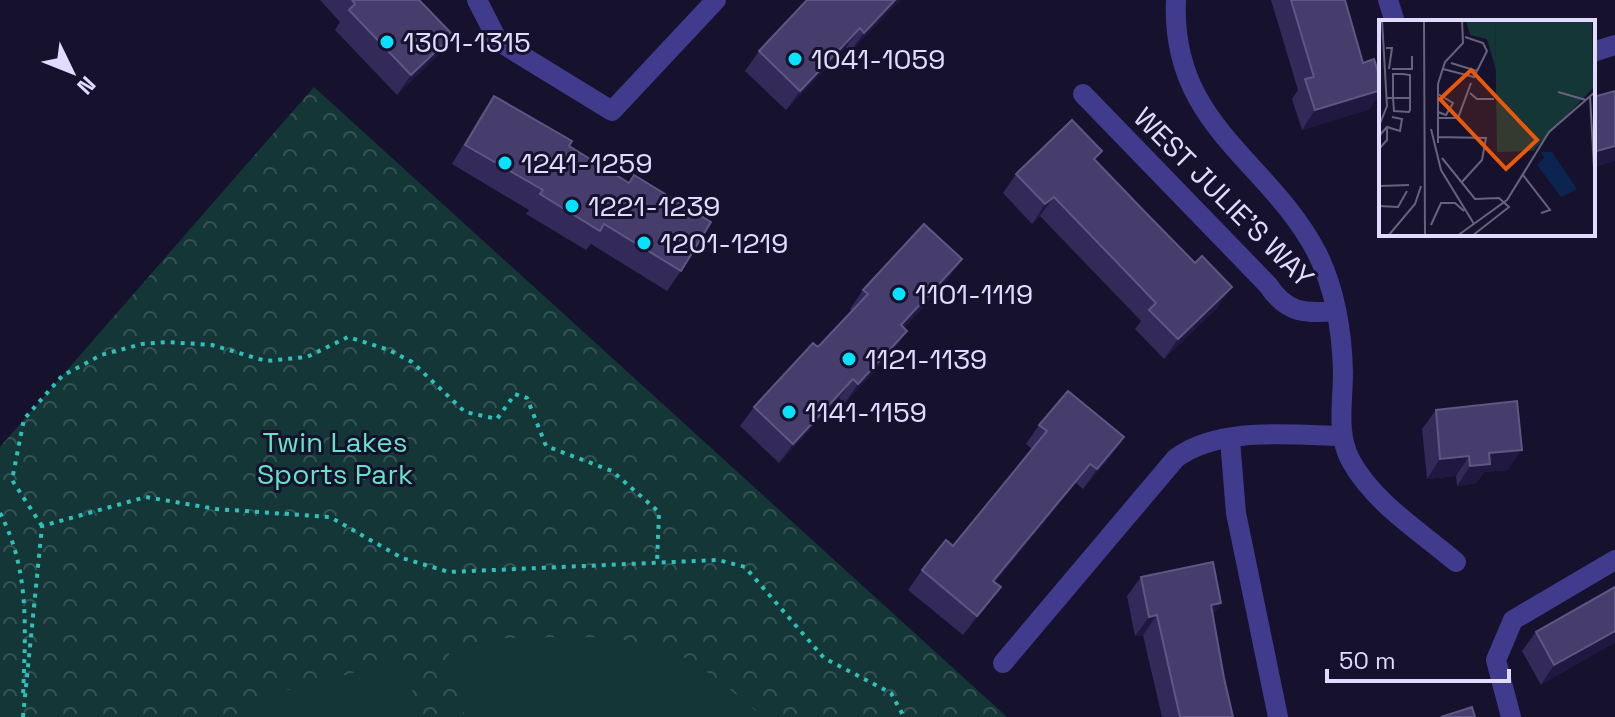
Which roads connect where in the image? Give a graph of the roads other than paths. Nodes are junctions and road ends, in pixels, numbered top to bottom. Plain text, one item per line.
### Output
1 (477, 0) edge
2 (716, 0) edge
3 (1176, 0) edge
4 (1388, 0) edge
5 (1394, 20) edge
6 (1615, 45) edge
7 (1595, 51) edge
8 (1083, 94) dead end
9 (1336, 311) junction
10 (1342, 436) junction
11 (1230, 440) junction
12 (1615, 560) edge
13 (1456, 562) dead end
14 (1003, 663) dead end
15 (1278, 717) edge
16 (1511, 717) edge

1 - 2 street
3 - 9 street
4 - 5 street
6 - 7 street
8 - 9 street, WEST JULIE'S WAY
9 - 10 street
10 - 11 street
10 - 13 street
11 - 14 street
11 - 15 street
12 - 16 street

